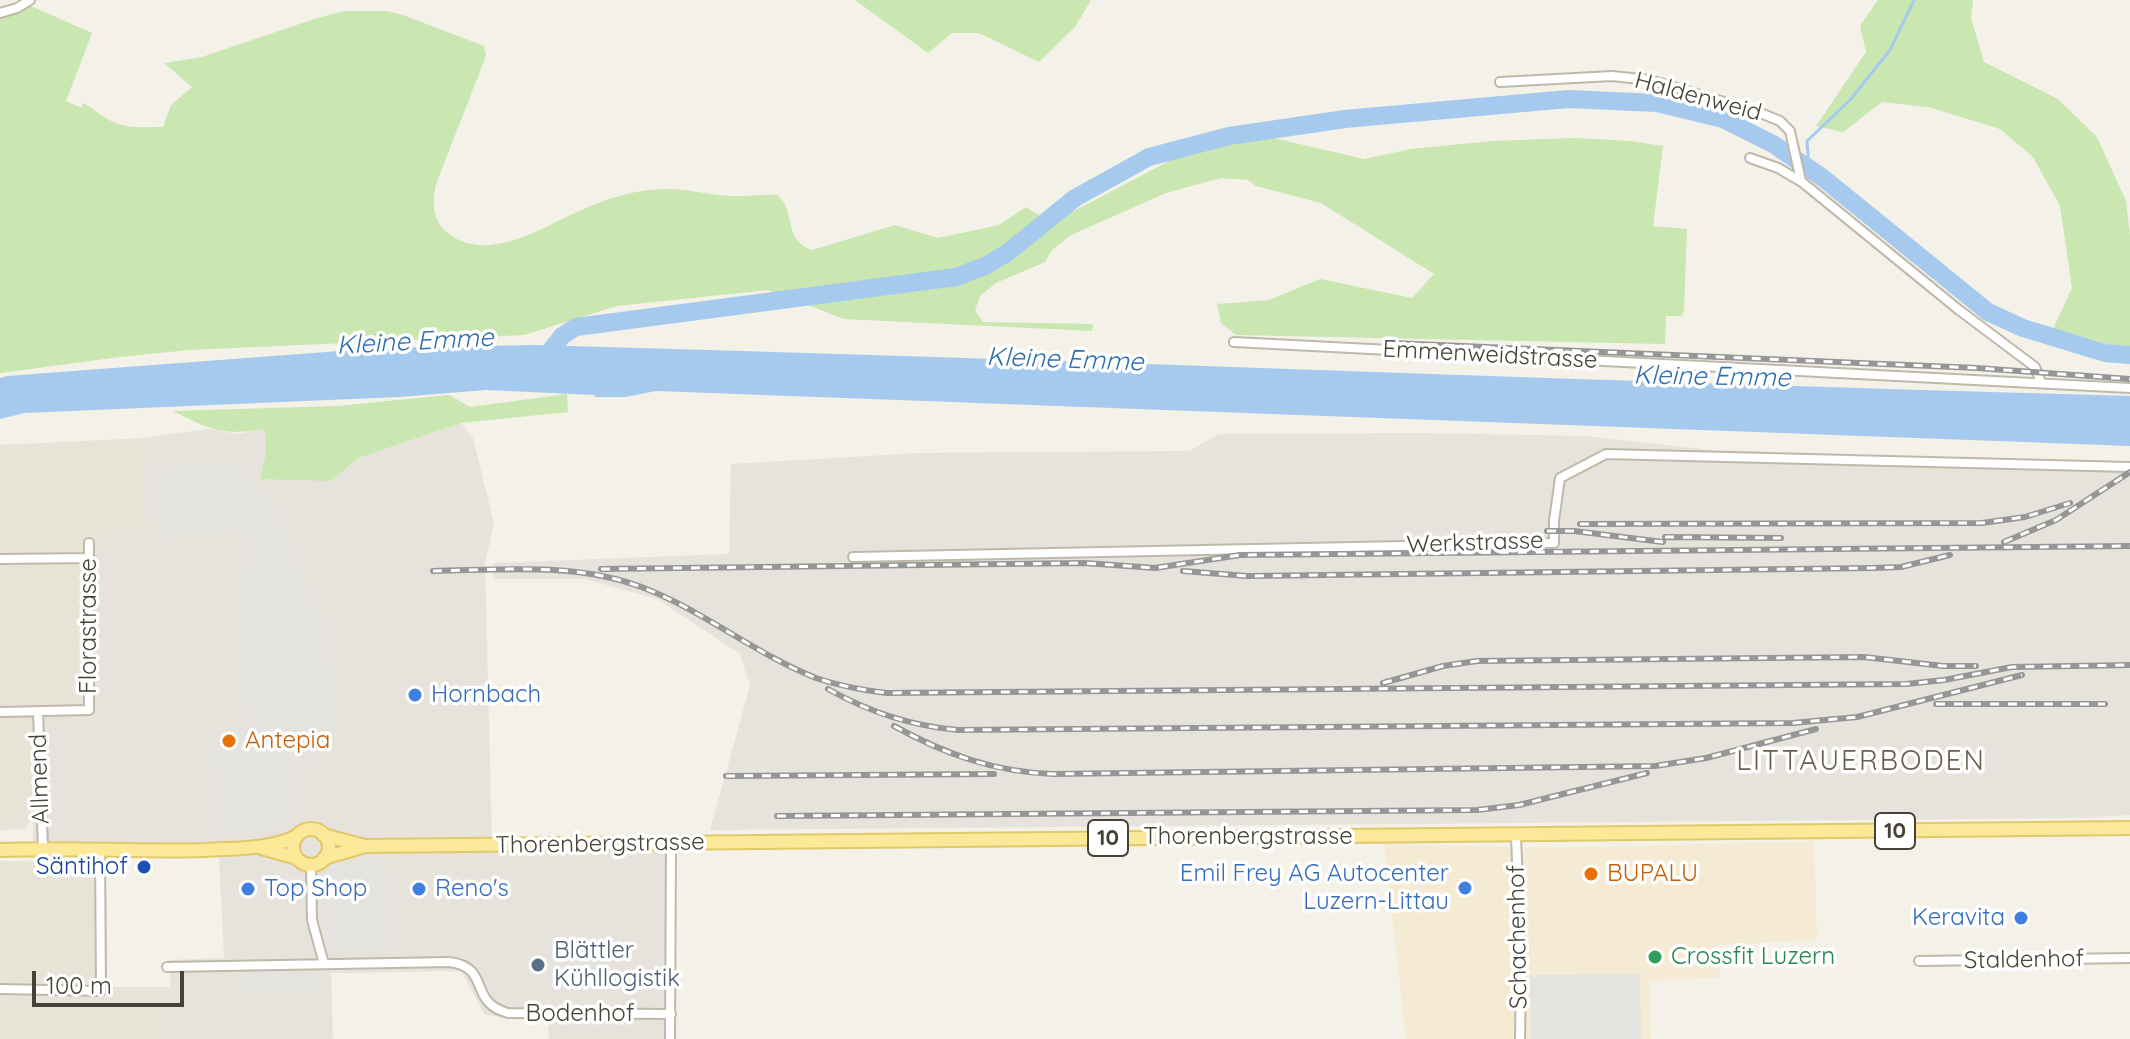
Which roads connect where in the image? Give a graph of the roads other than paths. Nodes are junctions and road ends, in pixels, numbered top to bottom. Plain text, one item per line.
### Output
1 (30, 0) edge
2 (0, 13) edge
3 (1500, 82) dead end
4 (1750, 158) dead end
5 (1800, 177) junction
6 (1234, 342) dead end
7 (2041, 382) junction
8 (2130, 388) edge
9 (2130, 467) edge
10 (89, 543) dead end
11 (853, 557) dead end
12 (89, 558) junction
13 (0, 559) edge
14 (89, 710) joint
15 (0, 712) edge
16 (38, 712) junction
17 (2130, 828) edge
18 (323, 835) junction
19 (297, 836) junction
20 (1516, 836) junction
21 (671, 843) junction
22 (365, 846) junction
23 (43, 848) junction
24 (258, 848) junction
25 (0, 850) edge
26 (100, 851) junction
27 (297, 858) junction
28 (324, 858) junction
29 (311, 865) junction
30 (2130, 958) edge
31 (1919, 961) dead end
32 (324, 964) junction
33 (167, 967) dead end
34 (0, 989) edge
35 (671, 1014) junction
36 (670, 1039) edge
37 (1520, 1039) edge

1 - 2 street
3 - 5 street, Haldenweid
4 - 5 street, Haldenweid
5 - 7 street, Haldenweid
6 - 7 street, Emmenweidstrasse
7 - 8 street, Emmenweidstrasse
9 - 11 street, Werkstrasse
10 - 12 street, Florastrasse
12 - 13 street
12 - 14 street, Florastrasse
14 - 16 street, Allmend
15 - 16 street
16 - 23 street, Allmend
17 - 20 main road, Thorenbergstrasse / 10
18 - 19 main road, 10
18 - 22 main road, Thorenbergstrasse / 10
18 - 28 main road
19 - 24 main road, 10
19 - 27 main road
20 - 21 main road, Thorenbergstrasse / 10
20 - 37 street, Schachenhof
21 - 22 main road, Thorenbergstrasse / 10
21 - 35 street, Bodenhof
22 - 28 main road, Thorenbergstrasse / 10
23 - 25 main road, 10
23 - 26 main road, 10
24 - 26 main road, 10
24 - 27 main road, 10
26 - 34 street
27 - 29 main road, 10
28 - 29 main road, 10
29 - 32 street
30 - 31 street, Staldenhof
32 - 33 street, Bodenhof
32 - 35 street, Bodenhof
35 - 36 street, Bodenhof

